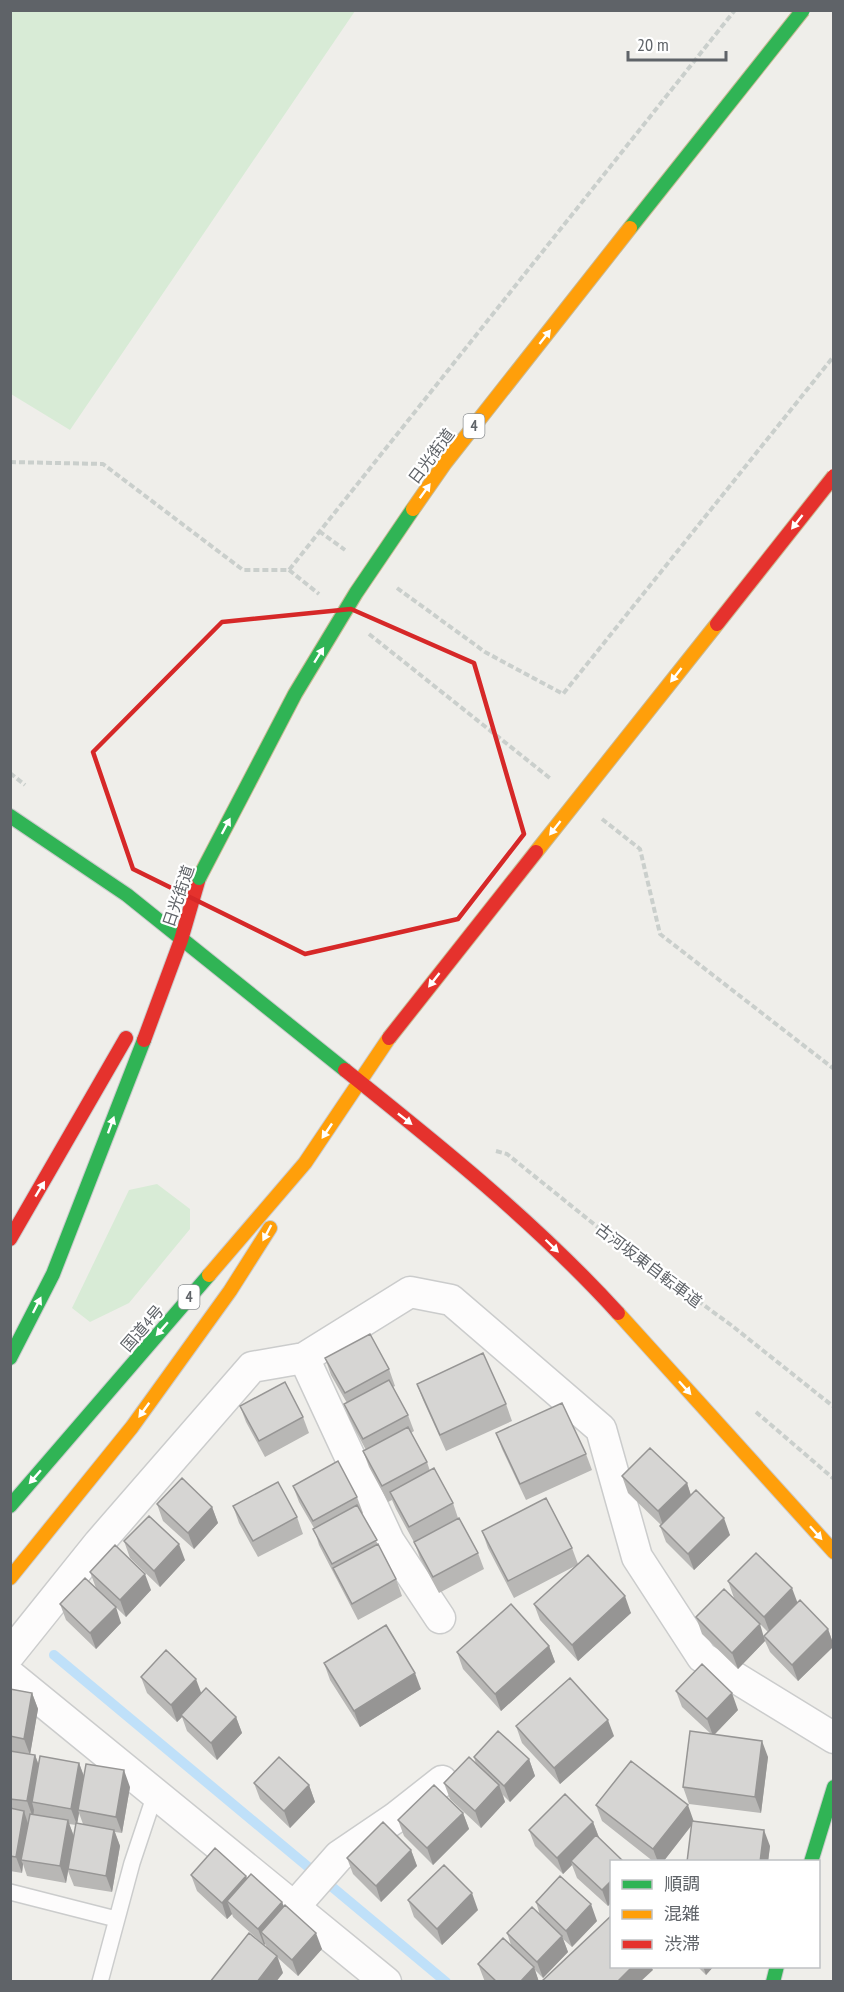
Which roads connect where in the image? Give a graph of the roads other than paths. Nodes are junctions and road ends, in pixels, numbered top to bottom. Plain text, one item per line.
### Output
1 (803, 10) edge
2 (834, 476) edge
3 (10, 816) edge
4 (181, 940) junction
5 (359, 1082) junction
6 (305, 1163) junction
7 (10, 1239) edge
8 (10, 1358) edge
9 (304, 1358) junction
10 (10, 1506) edge
11 (834, 1552) edge
12 (10, 1578) edge
13 (440, 1618) dead end
14 (10, 1654) edge
15 (10, 1674) edge
16 (834, 1738) edge
17 (442, 1782) edge
18 (155, 1794) junction
19 (831, 1805) edge
20 (812, 1860) edge
21 (10, 1892) edge
22 (303, 1897) junction
23 (116, 1919) junction
24 (100, 1982) edge
25 (386, 1982) edge

4 -> 1 main road, 日光街道 / 4, bridge
2 -> 5 main road, 4, bridge
3 - 4 main road
4 - 5 main road
7 -> 4 main road, 4
8 -> 4 main road, 4
5 -> 6 main road, 国道4号 / 4
5 -> 11 main road
6 -> 10 main road, 国道4号 / 4
6 -> 12 main road, 4
9 - 13 street
9 - 14 street
9 - 16 street
15 - 18 street
17 - 22 street
18 - 22 street
18 - 23 lane
19 - 20 main road
21 - 23 lane
22 - 25 street
23 - 24 lane

